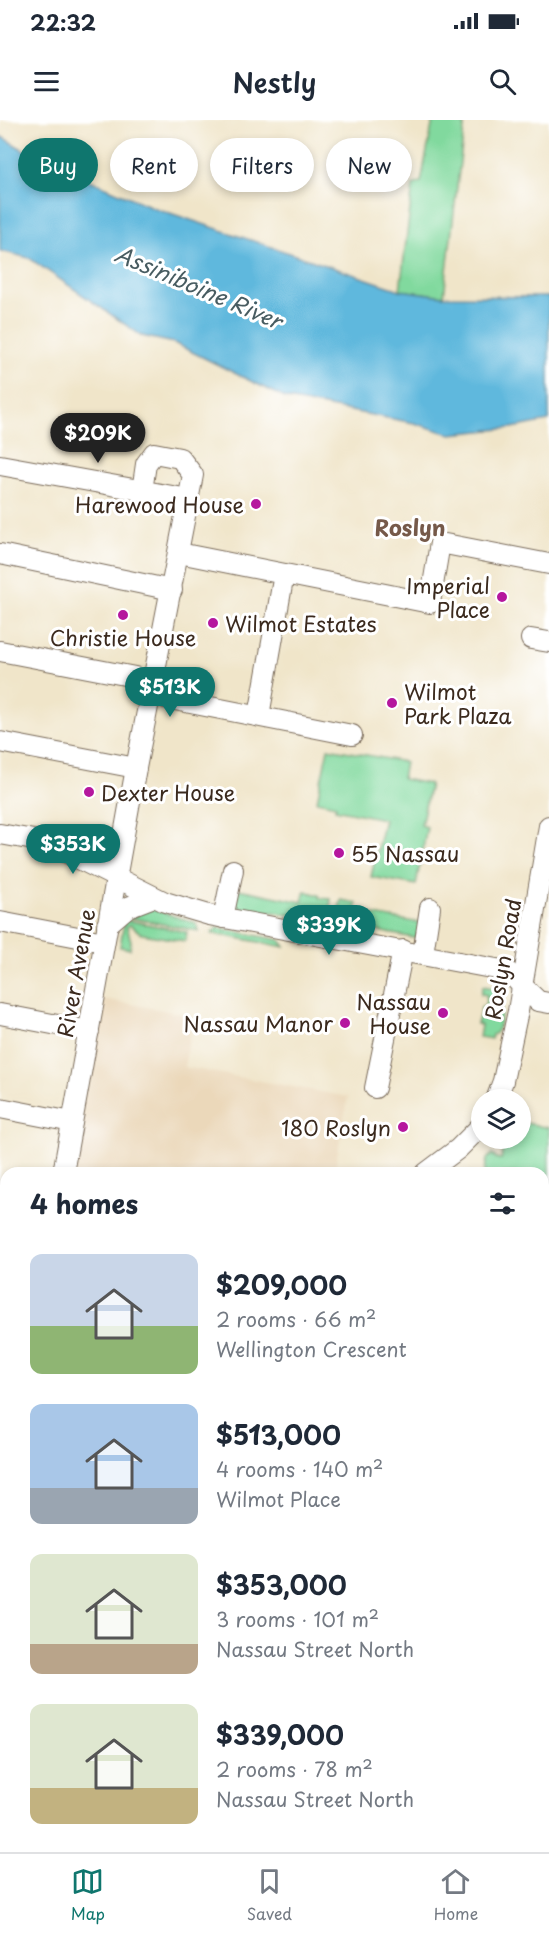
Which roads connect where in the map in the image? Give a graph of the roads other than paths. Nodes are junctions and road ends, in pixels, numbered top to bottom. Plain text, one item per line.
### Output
1 (0, 465) edge
2 (142, 491) junction
3 (189, 499) junction
4 (178, 553) junction
5 (0, 554) edge
6 (549, 564) edge
7 (284, 574) junction
8 (172, 590) junction
9 (0, 651) edge
10 (151, 689) junction
11 (259, 716) junction
12 (352, 735) dead end
13 (0, 742) edge
14 (136, 768) junction
15 (549, 826) edge
16 (0, 834) edge
17 (546, 865) edge
18 (232, 870) dead end
19 (117, 877) junction
20 (154, 897) junction
21 (430, 908) dead end
22 (223, 918) junction
23 (0, 922) edge
24 (106, 933) junction
25 (403, 950) junction
26 (423, 954) junction
27 (522, 986) junction
28 (549, 1003) edge
29 (0, 1014) edge
30 (89, 1031) junction
31 (375, 1088) dead end
32 (500, 1089) edge
33 (0, 1108) edge
34 (72, 1122) junction
35 (471, 1136) edge
36 (64, 1167) edge
37 (434, 1167) edge

1 - 2 street
2 - 3 street
2 - 3 street, River Avenue
3 - 4 street, River Avenue
4 - 7 street
4 - 8 street, River Avenue
5 - 8 street
6 - 7 street
7 - 11 street
8 - 10 street, River Avenue
9 - 10 street
10 - 11 street
10 - 14 street, River Avenue
11 - 12 street
13 - 14 street
14 - 19 street, River Avenue
15 - 17 street, Roslyn Road
16 - 19 street
17 - 27 street, Roslyn Road
18 - 22 street
19 - 20 street
19 - 24 street, River Avenue
20 - 22 street
20 - 24 street
21 - 26 street
22 - 25 street
23 - 24 street
24 - 30 street, River Avenue
25 - 26 street
25 - 31 street
26 - 27 street
27 - 28 street
27 - 32 street, Roslyn Road
29 - 30 street
30 - 34 street, River Avenue
33 - 34 street
34 - 36 street, River Avenue
35 - 37 street

